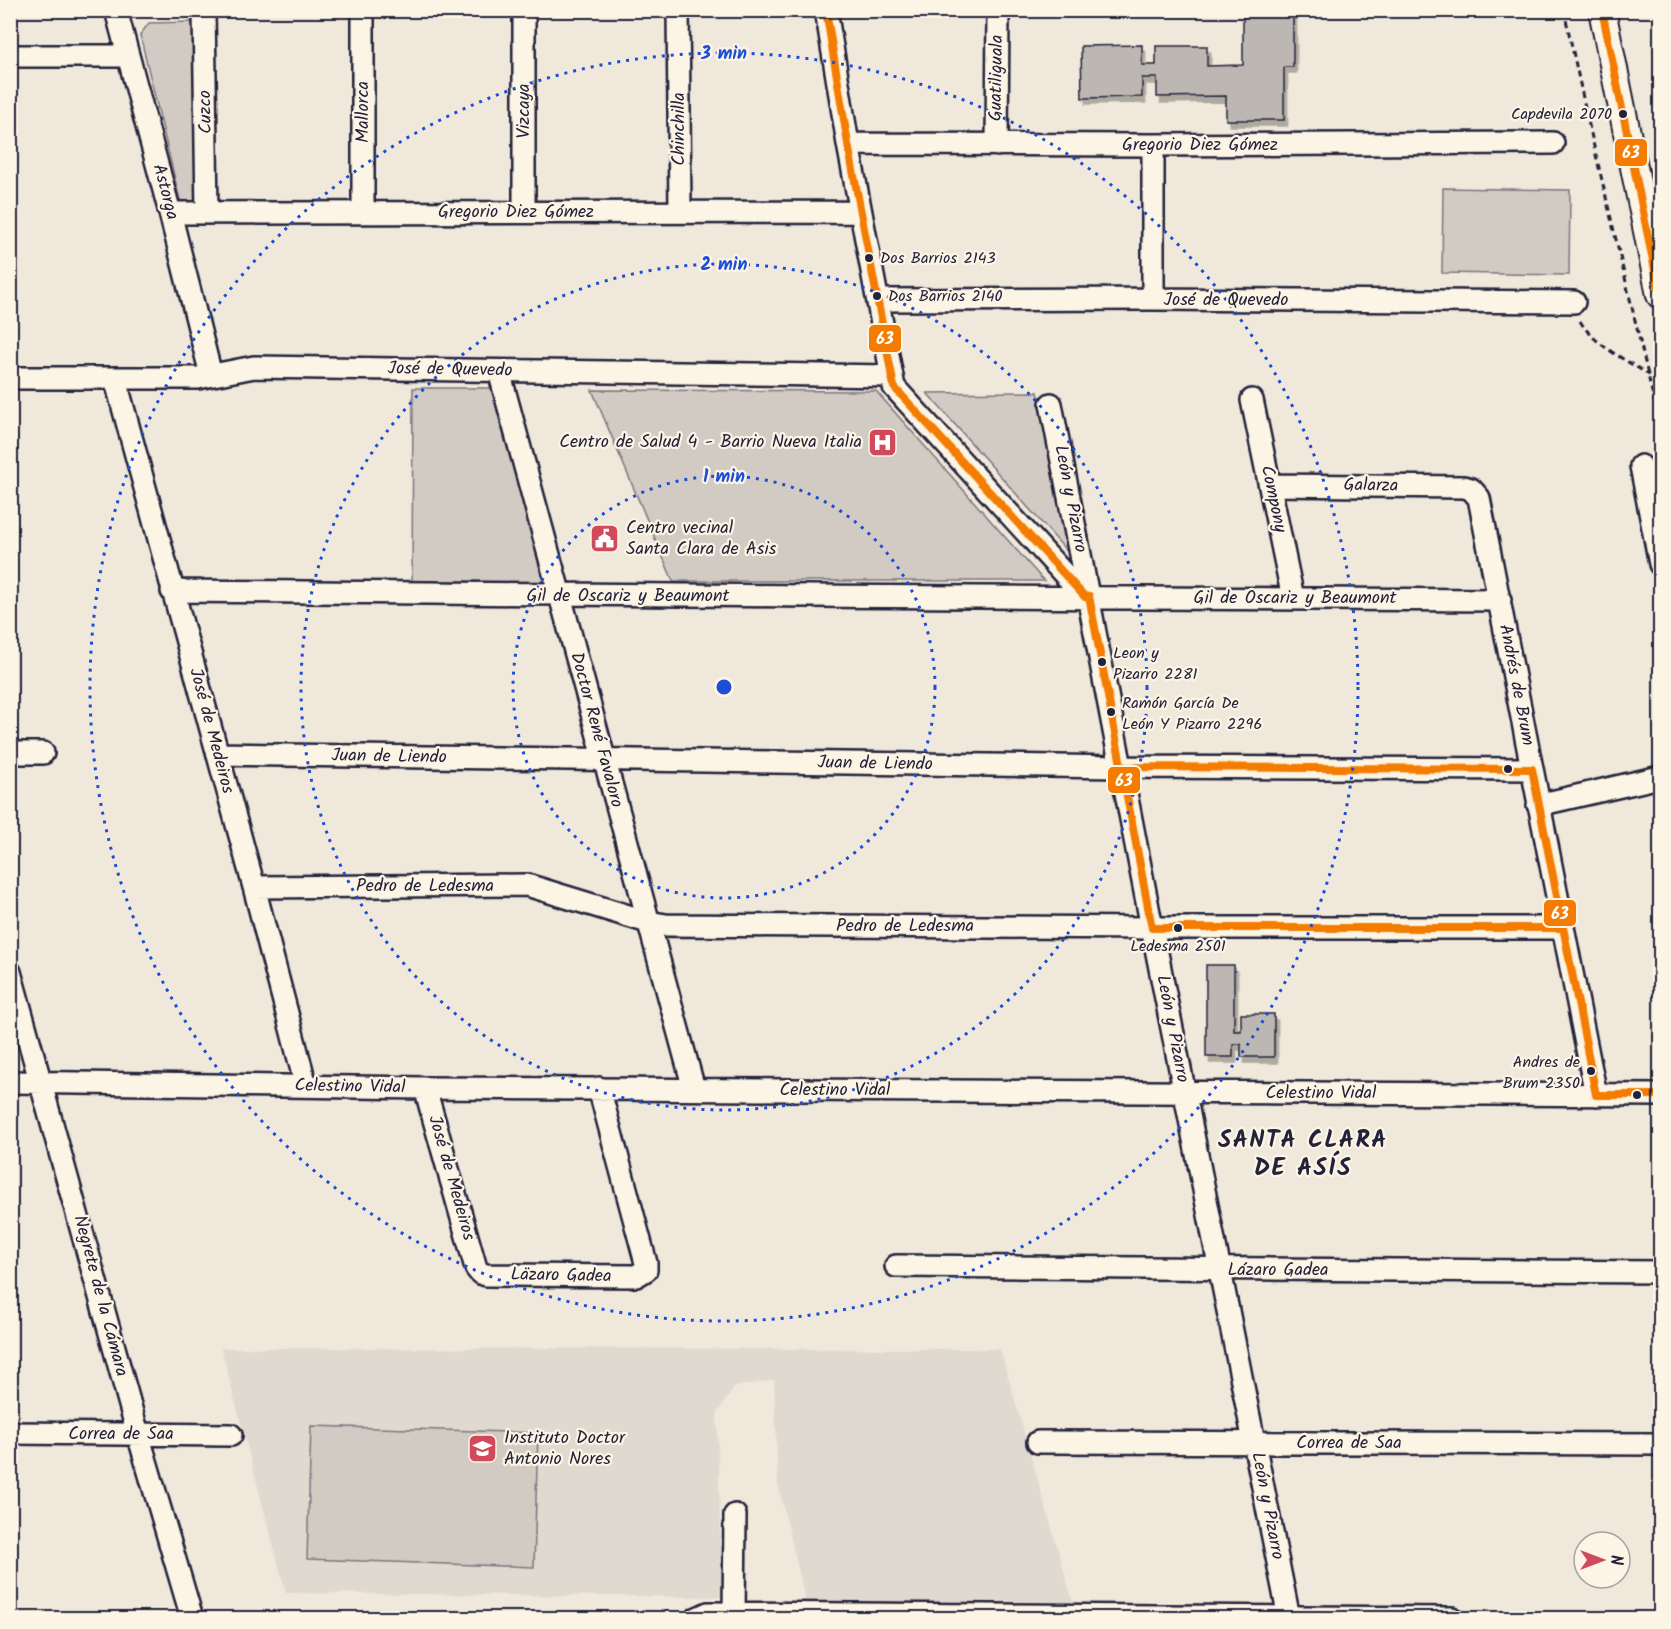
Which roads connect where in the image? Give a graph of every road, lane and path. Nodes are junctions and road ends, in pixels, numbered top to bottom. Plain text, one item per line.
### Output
1 (116, 10) edge
2 (204, 10) edge
3 (363, 10) edge
4 (524, 10) edge
5 (678, 10) edge
6 (826, 10) edge
7 (998, 10) edge
8 (1564, 10) edge
9 (1602, 10) edge
10 (10, 56) edge
11 (127, 56) junction
12 (1553, 142) dead end
13 (848, 144) junction
14 (997, 145) junction
15 (1153, 145) junction
16 (680, 211) junction
17 (524, 212) junction
18 (861, 212) junction
19 (170, 213) junction
20 (207, 213) junction
21 (363, 213) junction
22 (1660, 295) edge
23 (1153, 299) junction
24 (878, 300) junction
25 (1574, 302) joint
26 (499, 371) junction
27 (211, 375) junction
28 (1650, 375) junction
29 (891, 376) junction
30 (10, 378) edge
31 (115, 378) junction
32 (1252, 400) dead end
33 (1052, 404) dead end
34 (1660, 426) edge
35 (1641, 466) dead end
36 (1270, 485) junction
37 (1472, 489) joint
38 (1660, 564) edge
39 (172, 591) junction
40 (560, 596) junction
41 (1087, 597) junction
42 (1293, 598) junction
43 (1500, 600) junction
44 (10, 753) edge
45 (43, 753) dead end
46 (218, 754) junction
47 (604, 760) junction
48 (1122, 767) junction
49 (1532, 769) junction
50 (1660, 777) edge
51 (1538, 805) junction
52 (254, 887) junction
53 (648, 922) junction
54 (1152, 928) junction
55 (1563, 928) junction
56 (10, 972) edge
57 (10, 1083) edge
58 (41, 1083) junction
59 (306, 1086) junction
60 (425, 1088) junction
61 (599, 1088) junction
62 (694, 1089) junction
63 (1185, 1093) junction
64 (1596, 1095) junction
65 (1660, 1095) edge
66 (896, 1266) dead end
67 (476, 1268) joint
68 (1219, 1269) junction
69 (1660, 1272) edge
70 (10, 1433) edge
71 (138, 1434) junction
72 (231, 1435) dead end
73 (1038, 1442) dead end
74 (1255, 1443) junction
75 (1660, 1444) edge
76 (735, 1515) dead end
77 (734, 1614) junction
78 (192, 1618) edge
79 (697, 1618) edge
80 (1289, 1618) edge
81 (1452, 1618) edge

1 - 11 street, Astorga
2 - 20 street, Cuzco
3 - 21 street, Mallorca
4 - 17 street, Vizcaya
5 - 16 street, Chinchilla
6 - 13 street
7 - 14 street, Guatiliguala
8 - 28 path
9 - 22 main road
10 - 11 street
11 - 19 street, Astorga
12 - 15 street, Gregorio Diez Gómez
13 - 14 street, Gregorio Diez Gómez
13 - 18 street
14 - 15 street, Gregorio Diez Gómez
15 - 23 street
16 - 17 street, Gregorio Diez Gómez
16 - 18 street, Gregorio Diez Gómez
17 - 21 street, Gregorio Diez Gómez
18 - 24 street
19 - 20 street, Gregorio Diez Gómez
19 - 27 street, Astorga
20 - 21 street, Gregorio Diez Gómez
23 - 24 street, José de Quevedo
23 - 25 street, José de Quevedo
24 - 29 street
25 - 28 path
26 - 27 street, José de Quevedo
26 - 29 street, José de Quevedo
26 - 40 street, Doctor René Favaloro
27 - 31 street, José de Quevedo
28 - 34 path
29 - 41 street
30 - 31 street, José de Quevedo
31 - 39 street, José de Medeiros
32 - 36 street, Compony
33 - 41 street, León y Pizarro
35 - 38 street
36 - 37 street, Galarza
36 - 42 street, Compony
37 - 43 street, Andrés de Brum
39 - 40 street, Gil de Oscariz y Beaumont
39 - 46 street, José de Medeiros
40 - 41 street, Gil de Oscariz y Beaumont
40 - 47 street, Doctor René Favaloro
41 - 42 street, Gil de Oscariz y Beaumont
41 - 48 street, León y Pizarro
42 - 43 street, Gil de Oscariz y Beaumont
43 - 49 street, Andrés de Brum
44 - 45 street
46 - 47 street, Juan de Liendo
46 - 52 street, José de Medeiros
47 - 48 street, Juan de Liendo
47 - 53 street, Doctor René Favaloro
48 - 49 street, Juan de Liendo
48 - 54 street, León y Pizarro
49 - 51 street, Andrés de Brum
50 - 51 street
51 - 55 street, Andrés de Brum
52 - 53 street, Pedro de Ledesma
52 - 59 street, José de Medeiros
53 - 54 street, Pedro de Ledesma
53 - 62 street, Doctor René Favaloro
54 - 55 street, Pedro de Ledesma
54 - 63 street, León y Pizarro
55 - 64 street, Andrés de Brum
56 - 58 street, Negrete de la Cámara
57 - 58 street, Celestino Vidal
58 - 59 street, Celestino Vidal
58 - 71 street, Negrete de la Cámara
59 - 60 street, Celestino Vidal
60 - 61 street, Celestino Vidal
60 - 67 street, José de Medeiros
61 - 62 street, Celestino Vidal
61 - 67 street, Läzaro Gadea
62 - 63 street, Celestino Vidal
63 - 64 street, Celestino Vidal
63 - 68 street, León y Pizarro
64 - 65 street, Celestino Vidal
66 - 68 street, Lázaro Gadea
68 - 69 street, Lázaro Gadea
68 - 74 street, León y Pizarro
70 - 71 street, Correa de Saa
71 - 72 street, Correa de Saa
71 - 78 street, Negrete de la Cámara
73 - 74 street, Correa de Saa
74 - 75 street, Correa de Saa
74 - 80 street, León y Pizarro
76 - 77 street
77 - 79 street
77 - 80 street
80 - 81 street

